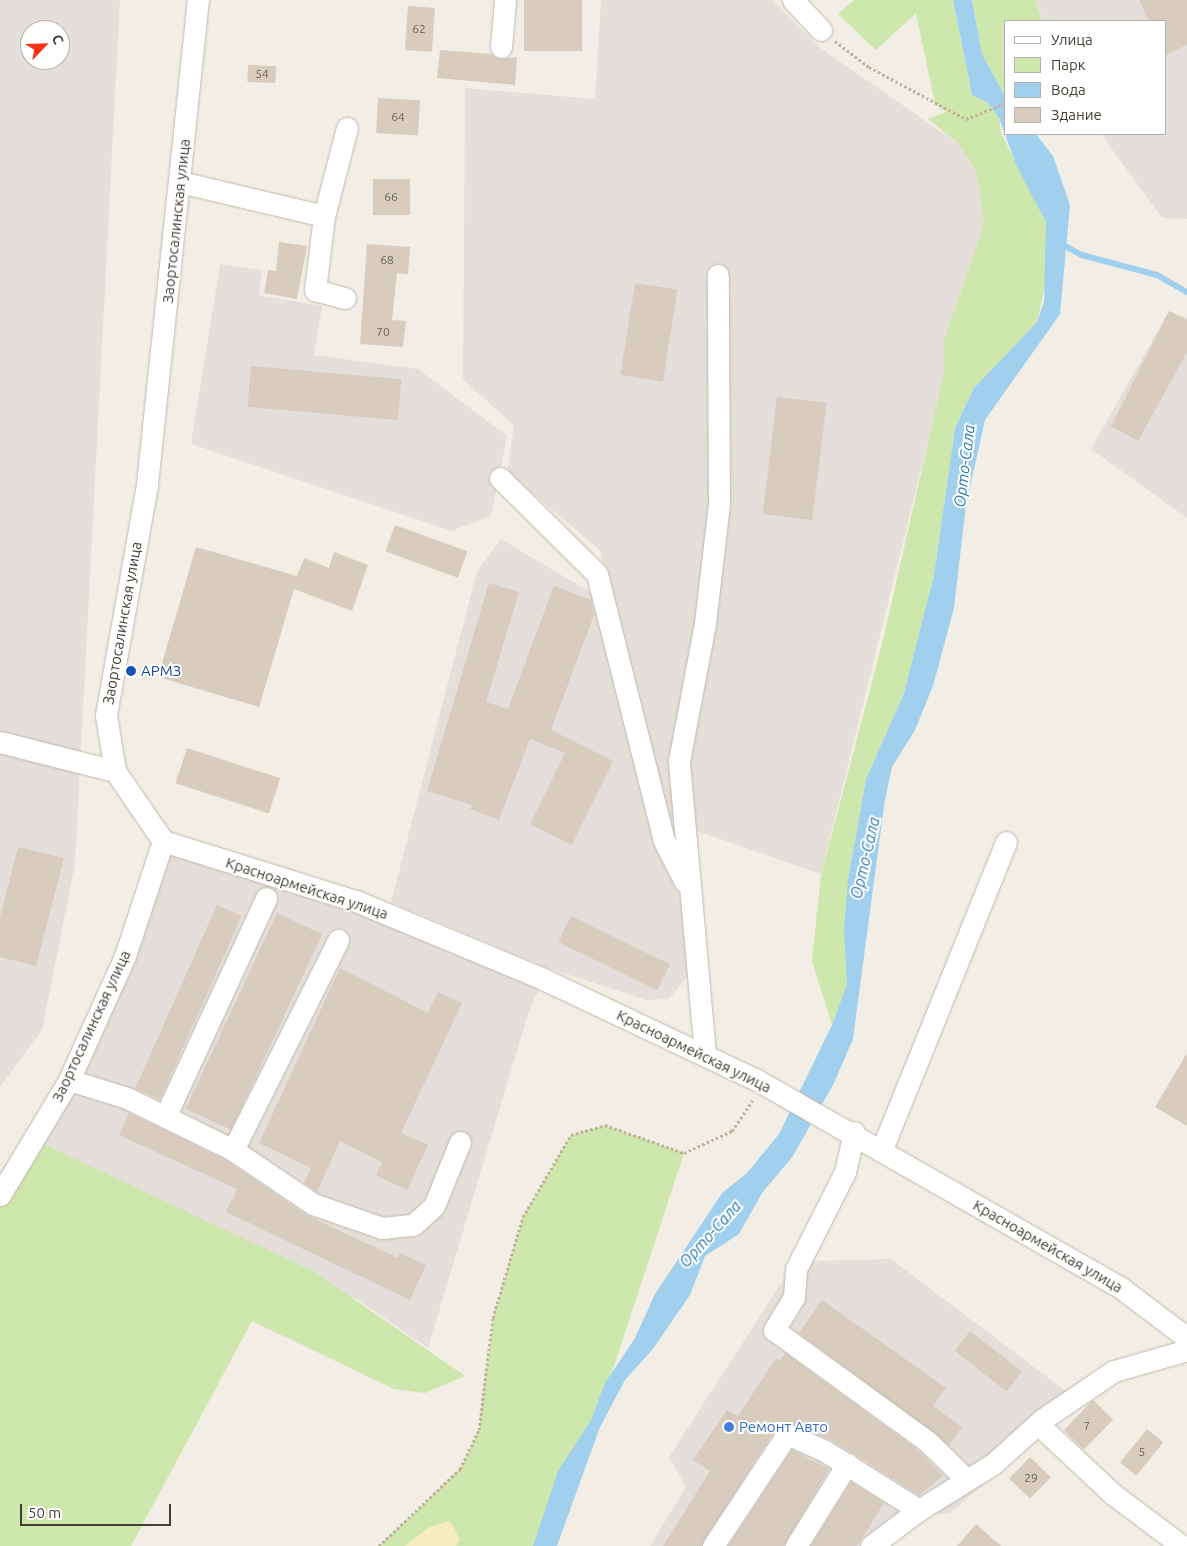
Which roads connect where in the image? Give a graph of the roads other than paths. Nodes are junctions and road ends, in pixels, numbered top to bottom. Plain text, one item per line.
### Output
1 (198, 0) edge
2 (505, 0) edge
3 (793, 0) edge
4 (821, 30) road end
5 (501, 47) dead end
6 (348, 128) dead end
7 (180, 182) junction
8 (324, 216) junction
9 (718, 275) dead end
10 (345, 298) dead end
11 (500, 478) dead end
12 (0, 742) edge
13 (115, 771) junction
14 (163, 840) junction
15 (1006, 842) dead end
16 (689, 891) junction
17 (266, 898) dead end
18 (338, 940) dead end
19 (704, 1054) junction
20 (68, 1080) junction
21 (165, 1117) junction
22 (854, 1132) junction
23 (460, 1142) dead end
24 (882, 1149) junction
25 (233, 1150) junction
26 (0, 1196) edge
27 (1187, 1338) edge
28 (1187, 1350) edge
29 (1038, 1424) junction
30 (847, 1464) junction
31 (967, 1480) junction
32 (919, 1510) junction
33 (713, 1546) edge
34 (796, 1546) edge
35 (871, 1546) edge
36 (1182, 1546) edge

1 - 7 street, Заортосалинская улица
2 - 5 street
3 - 4 street
6 - 8 street
7 - 8 street
7 - 13 street, Заортосалинская улица
8 - 10 street
9 - 16 street
11 - 16 street
12 - 13 street
13 - 14 street, Заортосалинская улица
14 - 19 street, Красноармейская улица
14 - 20 street, Заортосалинская улица
15 - 24 street
16 - 19 street
17 - 21 street
18 - 25 street
19 - 22 street, Красноармейская улица
20 - 21 street
20 - 26 street, Заортосалинская улица
21 - 25 street
22 - 24 street, Красноармейская улица
22 - 31 street
23 - 25 street
24 - 27 street, Красноармейская улица
28 - 29 street
29 - 31 street
29 - 36 street
30 - 32 street
30 - 33 street
30 - 34 street
31 - 32 street
32 - 35 street

